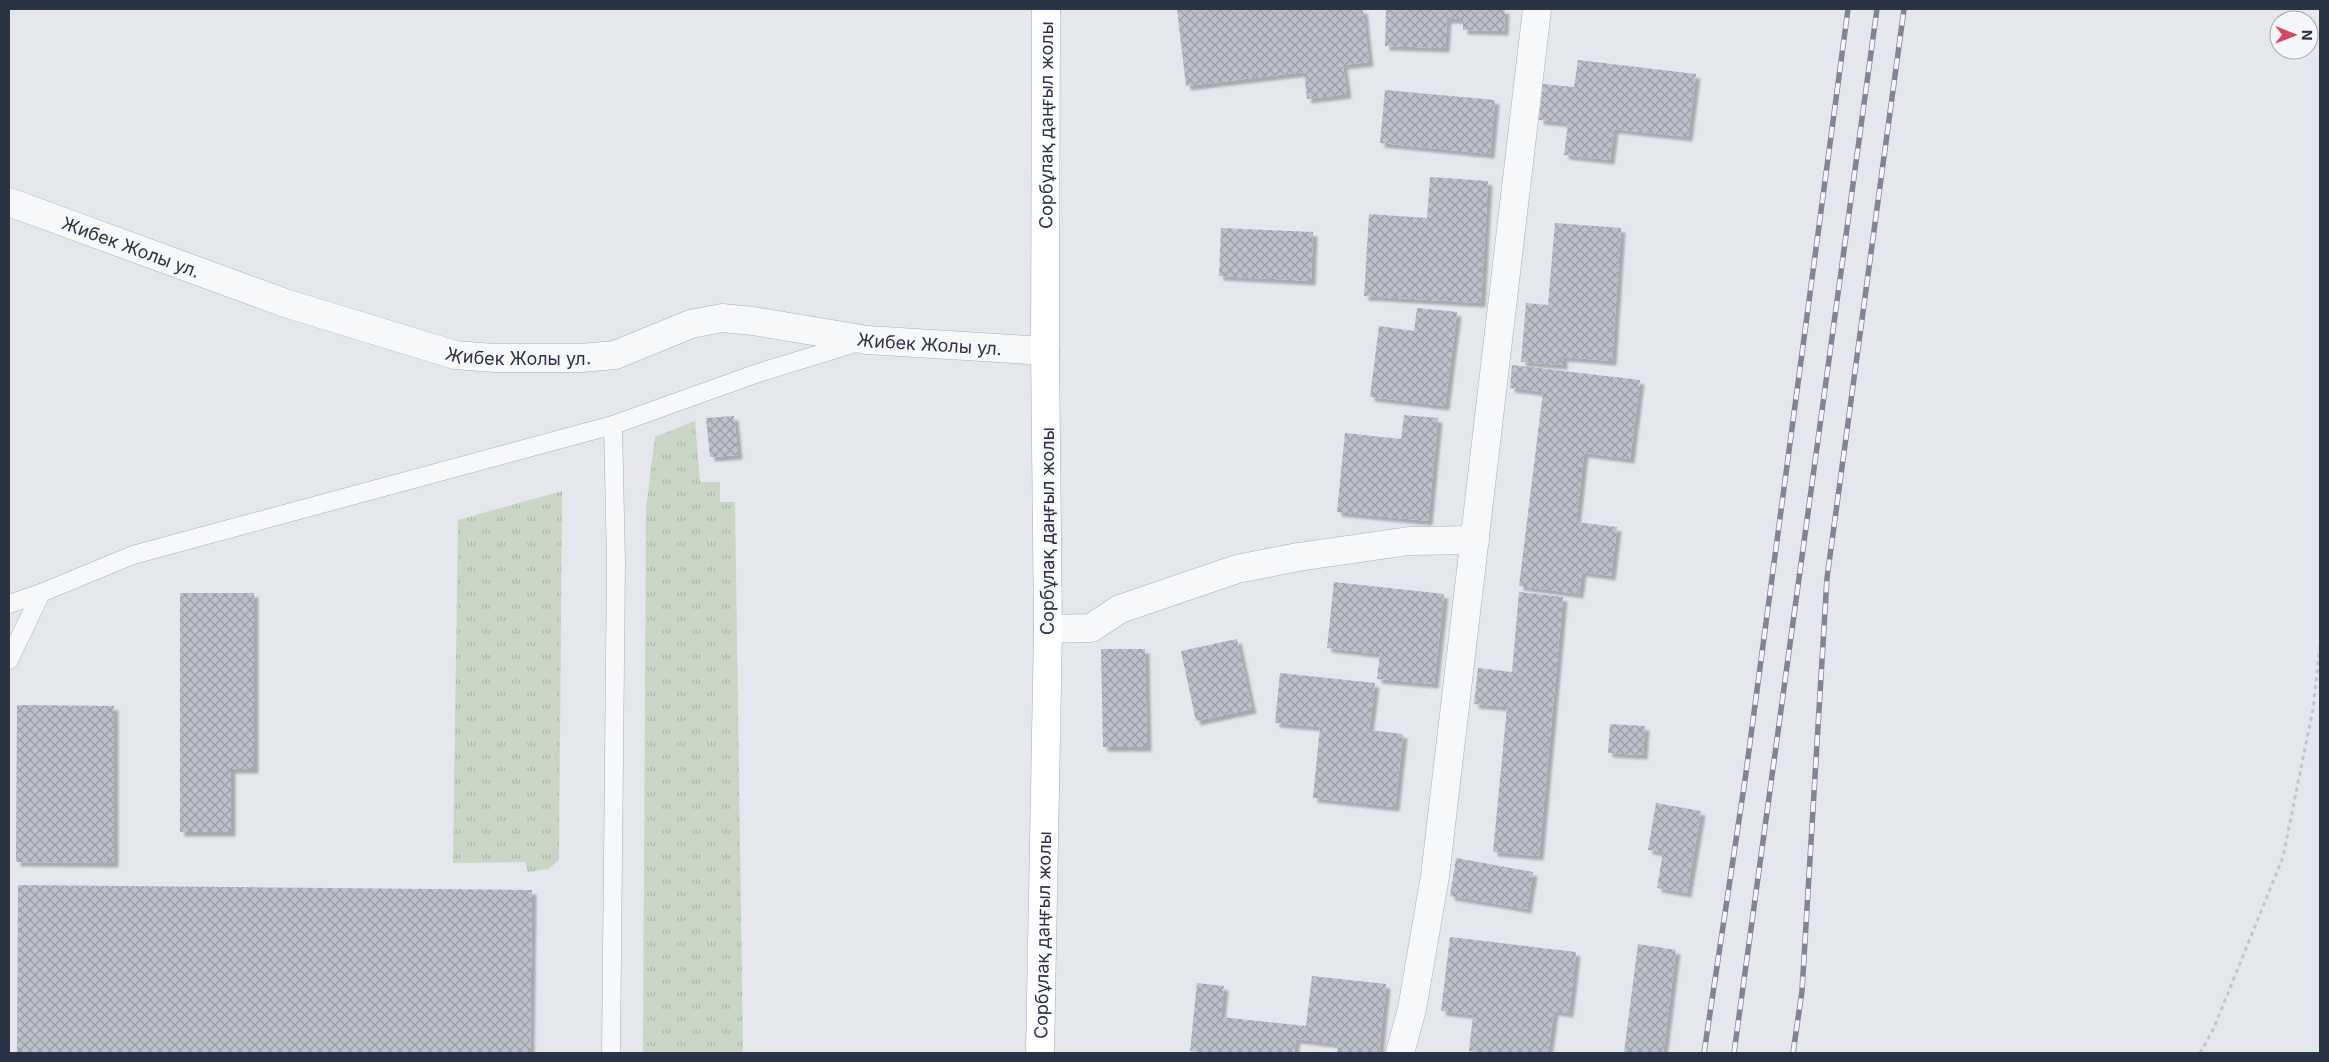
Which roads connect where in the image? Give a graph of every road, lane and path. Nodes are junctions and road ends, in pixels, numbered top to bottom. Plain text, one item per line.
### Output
1 (1046, 9) edge
2 (1537, 9) edge
3 (9, 202) edge
4 (867, 340) junction
5 (1045, 351) junction
6 (613, 425) junction
7 (1475, 540) junction
8 (41, 593) junction
9 (9, 604) edge
10 (1048, 629) junction
11 (2320, 646) edge
12 (9, 660) edge
13 (611, 1053) edge
14 (1040, 1053) edge
15 (1400, 1053) edge
16 (2200, 1053) edge

1 - 5 main road, Сорбұлақ даңғыл жолы
2 - 7 street
3 - 4 street, Жибек Жолы ул.
4 - 5 street, Жибек Жолы ул.
4 - 6 lane
5 - 10 main road, Сорбұлақ даңғыл жолы
6 - 8 lane
6 - 13 lane
7 - 10 street
7 - 15 street
8 - 9 lane
8 - 12 lane
10 - 14 main road, Сорбұлақ даңғыл жолы
11 - 16 path

